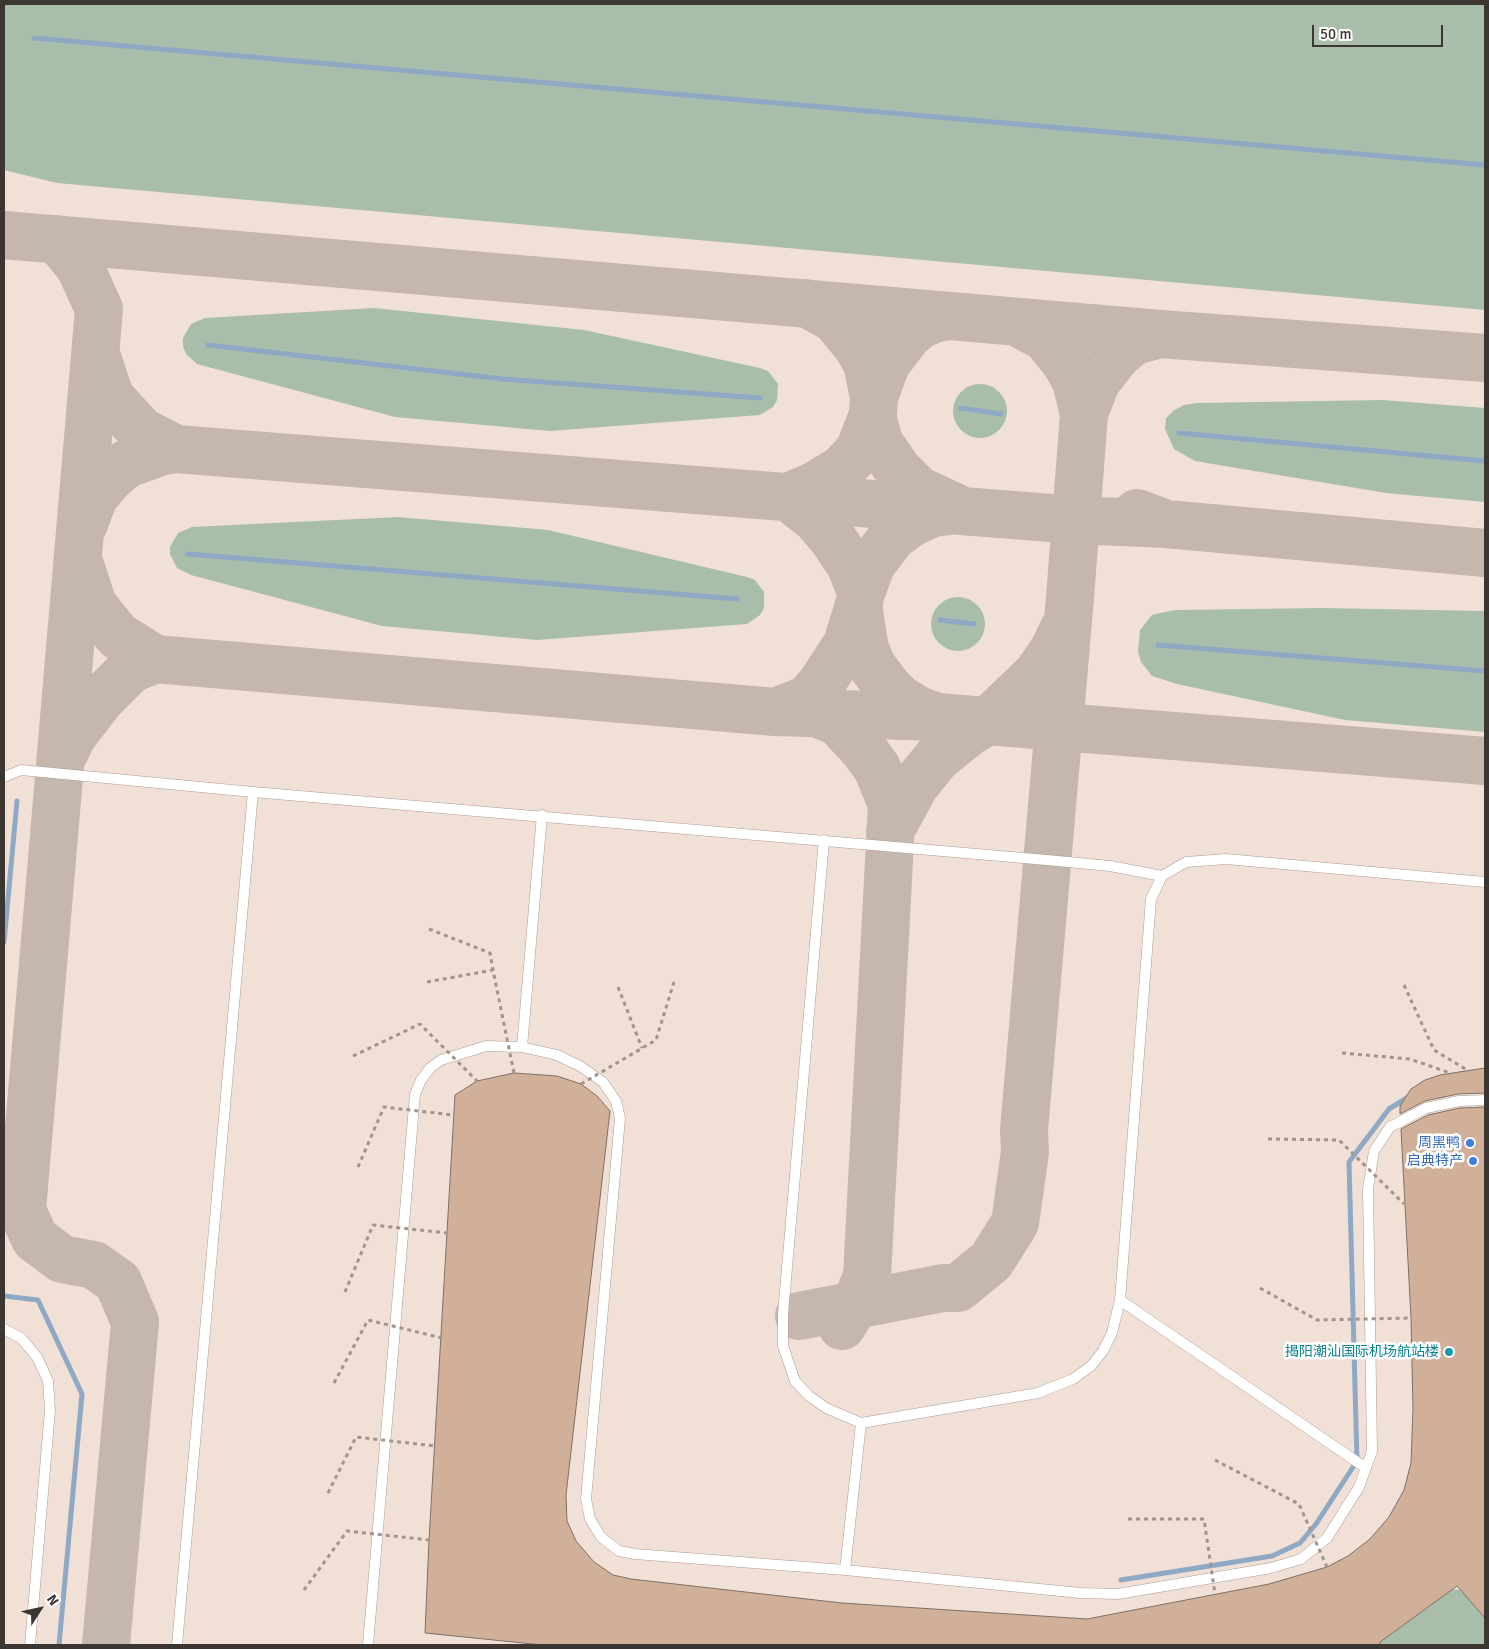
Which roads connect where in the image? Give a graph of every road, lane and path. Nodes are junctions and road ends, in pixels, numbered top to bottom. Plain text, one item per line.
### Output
1 (4, 778) edge
2 (253, 792) junction
3 (542, 815) junction
4 (824, 840) junction
5 (1162, 876) junction
6 (1485, 882) edge
7 (429, 929) dead end
8 (493, 970) junction
9 (427, 982) dead end
10 (674, 982) dead end
11 (1404, 985) dead end
12 (618, 987) dead end
13 (522, 1046) junction
14 (642, 1048) junction
15 (1342, 1053) dead end
16 (353, 1056) dead end
17 (1467, 1070) dead end
18 (514, 1073) dead end
19 (1450, 1073) dead end
20 (477, 1081) dead end
21 (581, 1084) dead end
22 (1485, 1100) edge
23 (454, 1114) dead end
24 (1268, 1139) dead end
25 (358, 1167) dead end
26 (1404, 1204) dead end
27 (447, 1233) dead end
28 (1260, 1288) dead end
29 (345, 1292) dead end
30 (1120, 1300) junction
31 (1411, 1318) dead end
32 (4, 1329) edge
33 (442, 1338) dead end
34 (334, 1383) dead end
35 (861, 1423) junction
36 (435, 1446) dead end
37 (1215, 1460) dead end
38 (1366, 1468) junction
39 (328, 1493) dead end
40 (1128, 1519) dead end
41 (429, 1540) dead end
42 (1327, 1567) dead end
43 (845, 1570) junction
44 (304, 1590) dead end
45 (1215, 1594) dead end
46 (30, 1645) edge
47 (177, 1645) edge
48 (368, 1645) edge

1 - 2 lane
2 - 3 lane
2 - 47 lane
3 - 4 lane
3 - 13 lane
4 - 5 lane
4 - 35 lane
5 - 6 lane
5 - 30 lane
7 - 8 path
8 - 9 path, bridge
8 - 18 path, bridge
10 - 14 path, bridge
11 - 17 path
12 - 14 path
13 - 43 lane
13 - 48 lane
14 - 21 path, bridge
15 - 19 path
16 - 20 path, bridge
22 - 38 lane
23 - 25 path, bridge
24 - 26 path, bridge
27 - 29 path, bridge
28 - 31 path, bridge
30 - 35 lane
30 - 38 lane
32 - 46 lane
33 - 34 path, bridge
35 - 43 lane
36 - 39 path, bridge
37 - 42 path, bridge
38 - 43 lane
40 - 45 path, bridge
41 - 44 path, bridge

